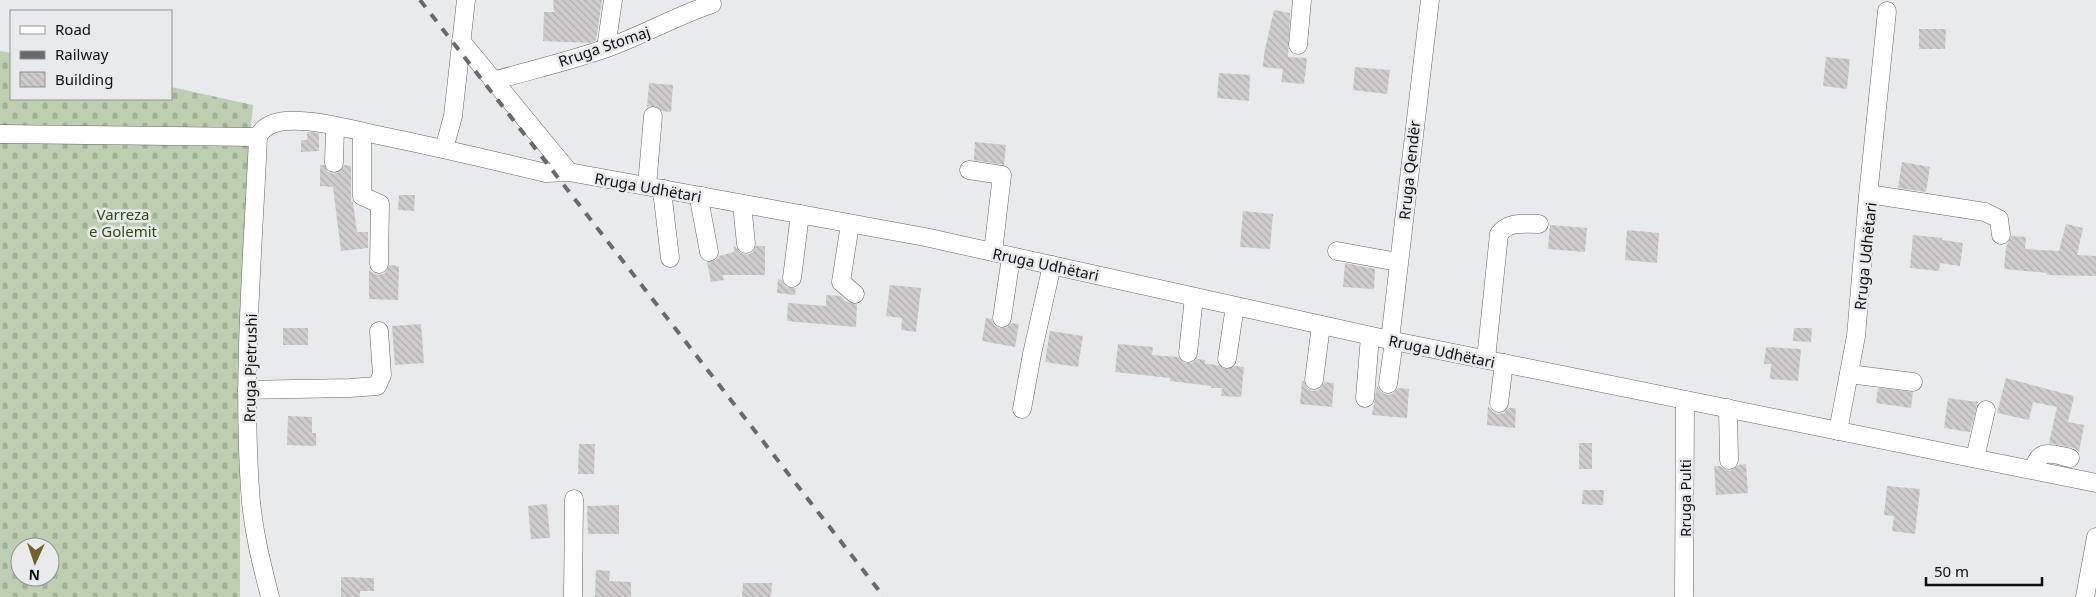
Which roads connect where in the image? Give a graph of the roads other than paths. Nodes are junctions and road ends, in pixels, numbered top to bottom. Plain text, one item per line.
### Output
1 (466, 0) edge
2 (613, 0) edge
3 (1302, 0) edge
4 (1430, 0) edge
5 (712, 4) dead end
6 (1887, 11) dead end
7 (461, 42) junction
8 (1298, 45) dead end
9 (606, 48) junction
10 (493, 81) junction
11 (653, 116) dead end
12 (335, 127) junction
13 (362, 132) junction
14 (0, 134) edge
15 (254, 137) junction
16 (444, 149) junction
17 (334, 162) dead end
18 (969, 170) dead end
19 (569, 172) junction
20 (655, 188) junction
21 (702, 196) junction
22 (1868, 196) junction
23 (742, 204) junction
24 (800, 214) junction
25 (850, 224) junction
26 (1538, 224) dead end
27 (2001, 235) dead end
28 (746, 244) dead end
29 (1337, 251) dead end
30 (708, 252) dead end
31 (993, 252) junction
32 (1011, 256) junction
33 (670, 258) dead end
34 (1398, 262) junction
35 (379, 264) dead end
36 (1052, 265) junction
37 (792, 278) dead end
38 (855, 294) dead end
39 (1194, 297) junction
40 (1235, 306) junction
41 (1002, 318) dead end
42 (1321, 325) junction
43 (379, 331) dead end
44 (1370, 336) junction
45 (1392, 340) junction
46 (1188, 353) dead end
47 (1227, 359) dead end
48 (1486, 360) junction
49 (1504, 363) junction
50 (1849, 374) junction
51 (1314, 380) dead end
52 (1913, 382) dead end
53 (247, 390) junction
54 (1685, 400) junction
55 (1499, 403) dead end
56 (1728, 408) junction
57 (1022, 409) dead end
58 (1986, 410) dead end
59 (1838, 431) junction
60 (1974, 458) junction
61 (2070, 458) dead end
62 (1729, 460) dead end
63 (2034, 470) junction
64 (2096, 483) edge
65 (574, 499) dead end
66 (2096, 537) edge
67 (270, 597) edge
68 (573, 597) edge
69 (1684, 597) edge
70 (2085, 597) edge

1 - 7 street
2 - 9 street
3 - 8 street
4 - 34 street, Rruga Qendër
5 - 9 street, Rruga Stomaj
6 - 22 street
7 - 10 street
7 - 16 street
9 - 10 street, Rruga Stomaj
10 - 19 street
11 - 20 street
12 - 13 street, Rruga Udhëtari
12 - 15 street, Rruga Udhëtari
12 - 17 street
13 - 16 street, Rruga Udhëtari
13 - 35 street
14 - 15 street
15 - 53 street, Rruga Pjetrushi
16 - 19 street, Rruga Udhëtari
18 - 31 street
19 - 20 street, Rruga Udhëtari
20 - 21 street, Rruga Udhëtari
20 - 33 street
21 - 23 street, Rruga Udhëtari
21 - 30 street
22 - 27 street, Rruga Udhëtari
22 - 50 street, Rruga Udhëtari
23 - 24 street, Rruga Udhëtari
23 - 28 street
24 - 25 street, Rruga Udhëtari
24 - 37 street
25 - 31 street, Rruga Udhëtari
25 - 38 street
26 - 48 street
29 - 34 street
31 - 32 street, Rruga Udhëtari
32 - 36 street, Rruga Udhëtari
32 - 41 street
34 - 45 street, Rruga Qendër
36 - 39 street, Rruga Udhëtari
36 - 57 street
39 - 40 street, Rruga Udhëtari
39 - 46 street
40 - 42 street, Rruga Udhëtari
40 - 47 street
42 - 44 street, Rruga Udhëtari
42 - 51 street
43 - 53 street
44 - 45 street, Rruga Udhëtari
44 - 45 street, Rruga Qendër
45 - 48 street, Rruga Udhëtari
48 - 49 street, Rruga Udhëtari
49 - 54 street, Rruga Udhëtari
49 - 55 street
50 - 52 street
50 - 59 street, Rruga Udhëtari
53 - 67 street, Rruga Pjetrushi
54 - 56 street, Rruga Udhëtari
54 - 69 street, Rruga Pulti
56 - 59 street, Rruga Udhëtari
56 - 62 street
58 - 60 street
59 - 60 street, Rruga Udhëtari
60 - 63 street, Rruga Udhëtari
61 - 63 street
63 - 64 street, Rruga Udhëtari
65 - 68 street
66 - 70 street

